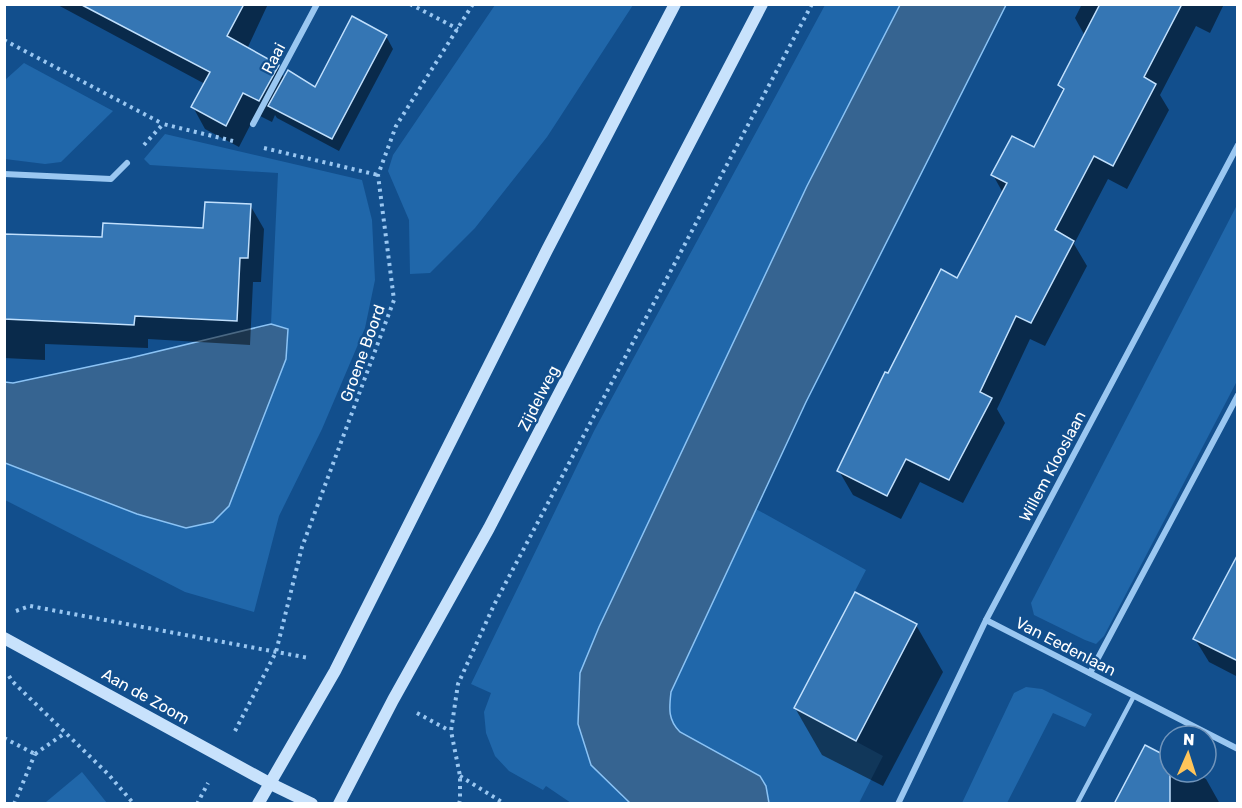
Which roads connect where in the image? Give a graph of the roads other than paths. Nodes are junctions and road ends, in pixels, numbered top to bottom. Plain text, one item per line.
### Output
1 (317, 4) edge
2 (675, 4) edge
3 (762, 4) edge
4 (253, 124) dead end
5 (1238, 145) edge
6 (128, 163) dead end
7 (4, 174) edge
8 (1238, 394) edge
9 (986, 620) junction
10 (4, 638) edge
11 (1090, 674) junction
12 (1134, 696) junction
13 (1238, 749) edge
14 (271, 784) junction
15 (258, 804) edge
16 (312, 804) edge
17 (339, 804) edge
18 (898, 804) edge
19 (1077, 804) edge

1 - 4 street, Raai
2 - 14 main road
3 - 17 main road, Zijdelweg
5 - 9 street, Willem Klooslaan
6 - 7 street
8 - 11 street
9 - 11 street, Van Eedenlaan
9 - 18 street, Willem Klooslaan
10 - 14 main road, Aan de Zoom
11 - 12 street, Van Eedenlaan
12 - 13 street, Van Eedenlaan
12 - 19 lane
14 - 15 main road
14 - 16 main road, Aan de Zoom

